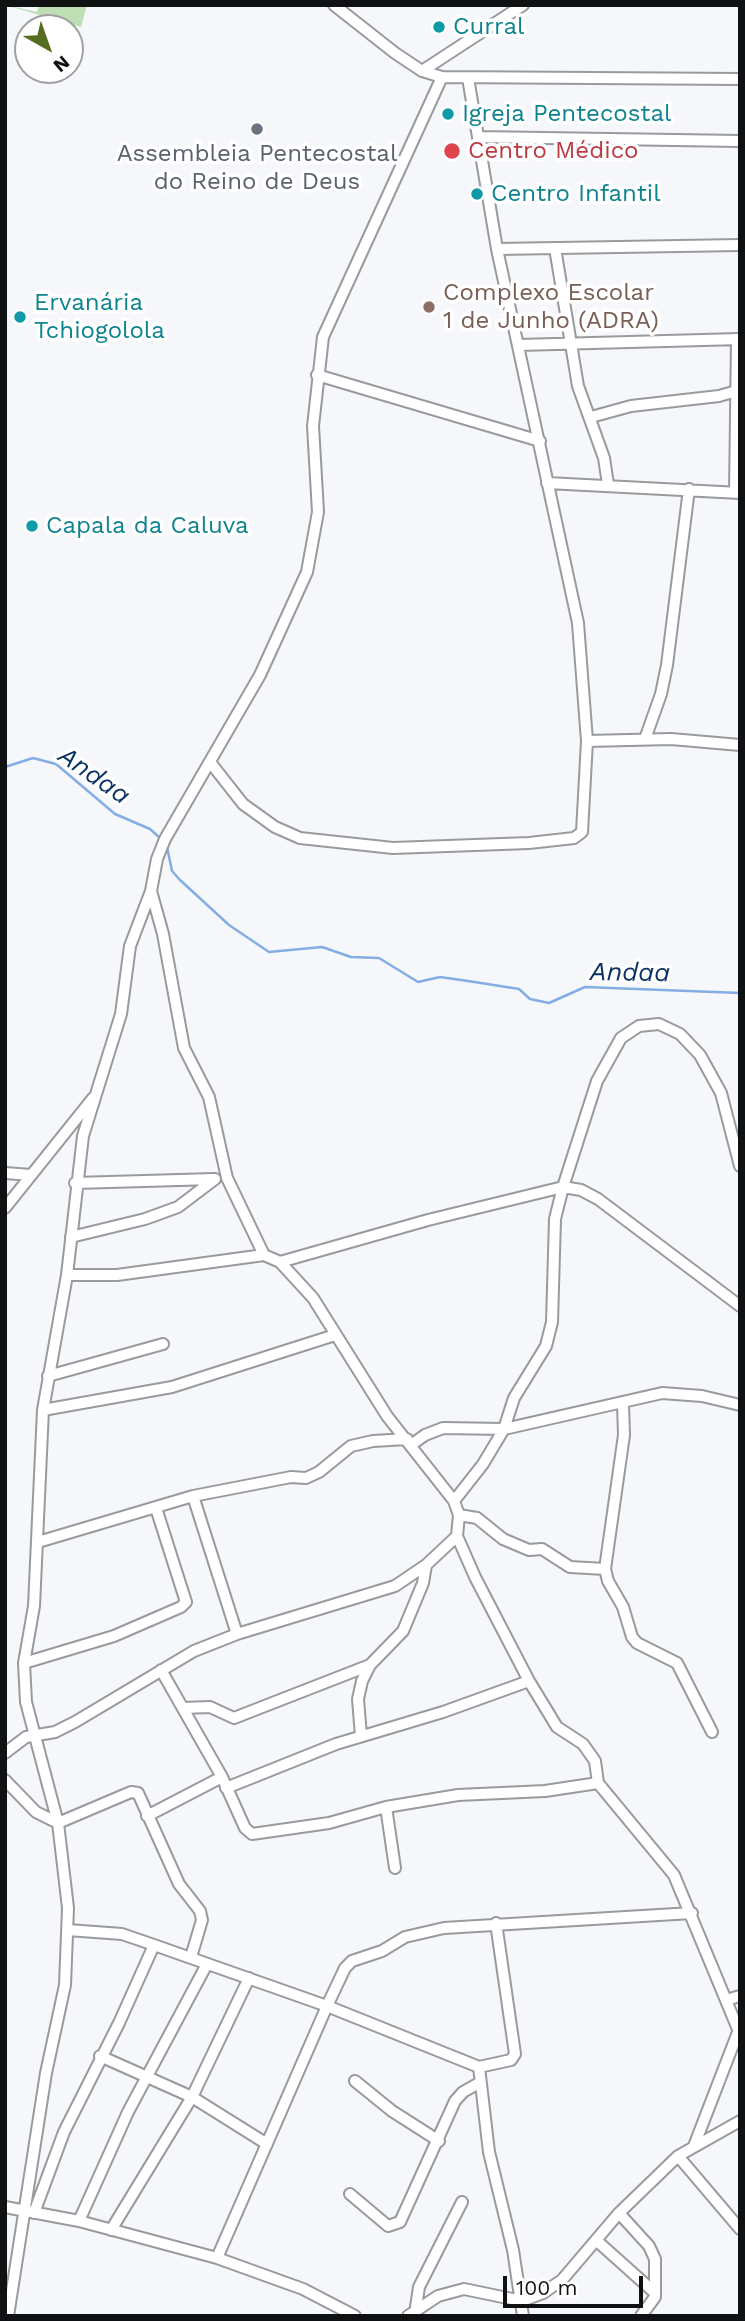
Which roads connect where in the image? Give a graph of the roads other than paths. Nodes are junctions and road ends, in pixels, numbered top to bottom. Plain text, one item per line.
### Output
1 (334, 5) edge
2 (523, 5) edge
3 (422, 71) junction
4 (443, 77) junction
5 (468, 78) junction
6 (740, 79) edge
7 (478, 138) junction
8 (740, 141) edge
9 (740, 245) edge
10 (555, 248) junction
11 (497, 249) junction
12 (739, 339) edge
13 (572, 344) junction
14 (519, 345) junction
15 (317, 375) junction
16 (738, 390) edge
17 (591, 417) junction
18 (540, 441) junction
19 (547, 482) junction
20 (608, 484) junction
21 (689, 489) junction
22 (737, 493) edge
23 (645, 739) junction
24 (587, 741) junction
25 (740, 745) edge
26 (210, 762) junction
27 (151, 891) junction
28 (100, 1089) junction
29 (740, 1166) edge
30 (5, 1173) edge
31 (31, 1175) junction
32 (221, 1178) junction
33 (75, 1183) junction
34 (563, 1186) junction
35 (5, 1208) edge
36 (71, 1237) junction
37 (264, 1255) junction
38 (280, 1262) junction
39 (67, 1275) junction
40 (740, 1306) edge
41 (335, 1335) junction
42 (163, 1344) dead end
43 (48, 1376) junction
44 (623, 1404) junction
45 (740, 1405) edge
46 (43, 1410) junction
47 (504, 1429) junction
48 (409, 1442) junction
49 (193, 1496) junction
50 (454, 1501) junction
51 (156, 1508) junction
52 (459, 1515) junction
53 (457, 1536) junction
54 (38, 1542) junction
55 (426, 1565) junction
56 (605, 1569) junction
57 (237, 1634) junction
58 (24, 1663) junction
59 (370, 1665) junction
60 (161, 1670) junction
61 (529, 1681) junction
62 (183, 1708) junction
63 (712, 1732) dead end
64 (34, 1736) junction
65 (361, 1736) junction
66 (5, 1753) edge
67 (5, 1780) edge
68 (224, 1783) junction
69 (598, 1783) junction
70 (386, 1807) junction
71 (147, 1816) junction
72 (58, 1823) junction
73 (395, 1868) dead end
74 (692, 1913) junction
75 (496, 1923) junction
76 (68, 1930) junction
77 (154, 1945) junction
78 (191, 1957) junction
79 (206, 1964) junction
80 (249, 1978) junction
81 (740, 1996) edge
82 (726, 2000) junction
83 (327, 2006) junction
84 (739, 2030) edge
85 (100, 2056) junction
86 (479, 2067) junction
87 (146, 2077) junction
88 (355, 2081) dead end
89 (479, 2083) junction
90 (192, 2097) junction
91 (740, 2121) edge
92 (439, 2141) junction
93 (267, 2144) junction
94 (694, 2146) junction
95 (678, 2156) junction
96 (350, 2194) dead end
97 (462, 2202) dead end
98 (5, 2207) edge
99 (30, 2213) junction
100 (620, 2213) junction
101 (79, 2221) junction
102 (740, 2229) edge
103 (111, 2230) junction
104 (597, 2241) junction
105 (217, 2258) junction
106 (654, 2292) junction
107 (522, 2301) junction
108 (412, 2312) edge
109 (8, 2316) edge
110 (355, 2316) edge
111 (523, 2316) edge
112 (641, 2316) edge

1 - 3 street
2 - 3 street
3 - 4 street
4 - 5 street
4 - 15 street
5 - 6 street
5 - 7 street
7 - 8 street
7 - 11 street
9 - 10 street
10 - 11 street
10 - 13 street
11 - 14 street
12 - 13 street
12 - 16 street
13 - 14 street
13 - 17 street
14 - 18 street
15 - 18 street
15 - 26 street
16 - 17 street
16 - 22 street
17 - 20 street
18 - 19 street
19 - 20 street
19 - 24 street
20 - 21 street
21 - 22 street
21 - 23 street
23 - 24 street
23 - 25 street
24 - 26 street
26 - 27 street
27 - 28 street
27 - 32 street
28 - 31 street
28 - 33 street
29 - 34 street
30 - 31 street
31 - 35 street
32 - 33 street
32 - 36 street
32 - 37 street
33 - 36 street
34 - 38 street
34 - 40 street
34 - 47 street
36 - 39 street
37 - 38 street
37 - 39 street
38 - 41 street
39 - 43 street
41 - 46 street
41 - 48 street
42 - 43 street
43 - 46 street
44 - 45 street
44 - 47 street
44 - 56 street
46 - 54 street
47 - 48 street
47 - 50 street
48 - 49 street
48 - 50 street
49 - 51 street
49 - 57 street
50 - 52 street
51 - 54 street
51 - 58 street
52 - 53 street
52 - 56 street
53 - 55 street
53 - 61 street
54 - 58 street
55 - 57 street
55 - 59 street
56 - 63 street
57 - 60 street
58 - 64 street
59 - 62 street
59 - 65 street
60 - 62 street
60 - 64 street
61 - 65 street
61 - 69 street
62 - 68 street
64 - 66 street
64 - 72 street
65 - 68 street
67 - 72 street
68 - 70 street
68 - 71 street
69 - 70 street
69 - 74 street
70 - 73 street
71 - 72 street
71 - 78 street
72 - 76 street
74 - 75 street
74 - 82 street
75 - 83 street
75 - 86 street
76 - 77 street
76 - 99 street
77 - 78 street
77 - 85 street
78 - 79 street
79 - 80 street
79 - 87 street
80 - 83 street
80 - 90 street
81 - 82 street
82 - 84 street
83 - 86 street
83 - 93 street
84 - 94 street
85 - 87 street
85 - 99 street
86 - 89 street
87 - 90 street
87 - 101 street
88 - 92 street
89 - 92 street
89 - 107 street
90 - 93 street
90 - 103 street
91 - 94 street
92 - 96 street
93 - 105 street
94 - 95 street
95 - 100 street
95 - 102 street
97 - 108 street
98 - 99 street
99 - 101 street
99 - 109 street
100 - 104 street
100 - 106 street
101 - 103 street
103 - 105 street
104 - 106 street
104 - 107 street
105 - 110 street
106 - 112 street
107 - 108 street
107 - 111 street

